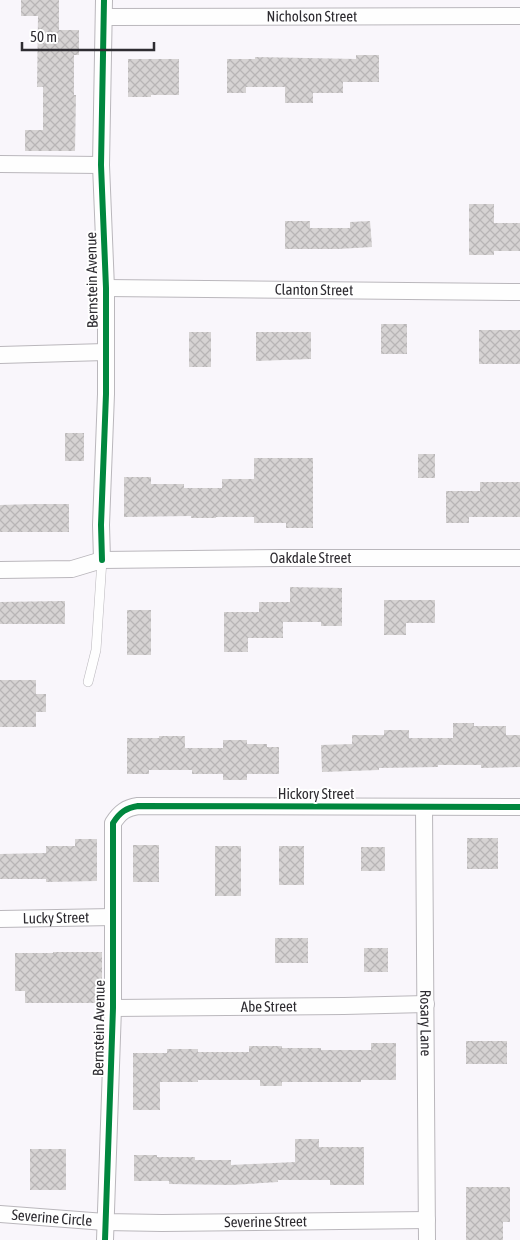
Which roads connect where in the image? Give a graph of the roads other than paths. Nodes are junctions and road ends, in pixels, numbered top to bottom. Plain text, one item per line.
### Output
1 (104, 0) edge
2 (520, 16) edge
3 (104, 17) junction
4 (0, 164) edge
5 (101, 165) junction
6 (106, 288) junction
7 (520, 292) edge
8 (105, 352) junction
9 (0, 355) edge
10 (520, 558) edge
11 (102, 560) junction
12 (0, 570) edge
13 (88, 682) dead end
14 (424, 807) junction
15 (520, 807) edge
16 (116, 817) joint
17 (113, 917) junction
18 (0, 918) edge
19 (426, 1004) junction
20 (112, 1008) junction
21 (0, 1214) edge
22 (427, 1220) junction
23 (105, 1222) junction
24 (105, 1240) edge
25 (427, 1240) edge

1 - 3 street, Bernstein Avenue
2 - 3 street, Nicholson Street
3 - 5 street, Bernstein Avenue
4 - 5 street
5 - 6 street, Bernstein Avenue
6 - 7 street, Clanton Street
6 - 8 street, Bernstein Avenue
8 - 9 street
8 - 11 street, Bernstein Avenue
10 - 11 street, Oakdale Street
11 - 12 street, Oakdale Street
11 - 13 lane
14 - 15 street, Hickory Street
14 - 16 street, Hickory Street
14 - 19 street, Rosary Lane
16 - 17 street, Bernstein Avenue
17 - 18 street, Lucky Street
17 - 20 street, Bernstein Avenue
19 - 20 street, Abe Street
19 - 22 street, Rosary Lane
20 - 23 street, Bernstein Avenue
21 - 23 street, Severine Circle
22 - 23 street, Severine Street
22 - 25 street, Rosary Lane
23 - 24 street, Bernstein Avenue

